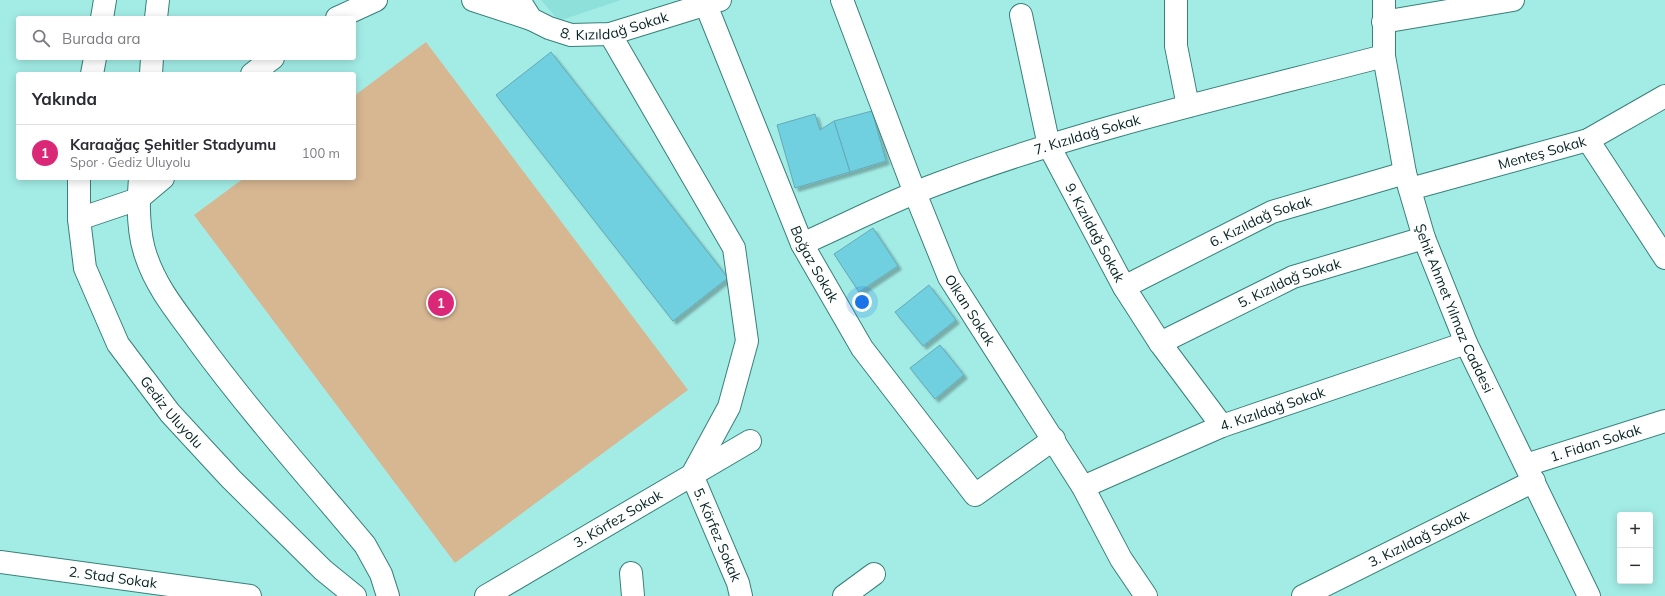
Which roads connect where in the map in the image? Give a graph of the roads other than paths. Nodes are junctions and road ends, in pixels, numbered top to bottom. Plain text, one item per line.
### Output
1 (105, 0) edge
2 (158, 0) edge
3 (376, 0) edge
4 (473, 0) edge
5 (519, 0) edge
6 (842, 0) edge
7 (1176, 0) edge
8 (1384, 0) edge
9 (1513, 0) edge
10 (713, 2) edge
11 (1021, 15) dead end
12 (102, 16) edge
13 (156, 16) edge
14 (341, 16) edge
15 (531, 19) junction
16 (1383, 22) junction
17 (610, 34) junction
18 (1384, 56) junction
19 (95, 60) edge
20 (152, 60) edge
21 (270, 60) edge
22 (92, 72) edge
23 (151, 72) edge
24 (255, 72) edge
25 (1665, 96) edge
26 (1188, 106) junction
27 (1588, 140) junction
28 (1049, 146) junction
29 (79, 180) edge
30 (140, 180) edge
31 (161, 180) edge
32 (1408, 181) junction
33 (915, 193) junction
34 (138, 199) junction
35 (79, 219) junction
36 (1424, 238) junction
37 (802, 244) junction
38 (1665, 258) edge
39 (1124, 287) junction
40 (1160, 343) junction
41 (1466, 343) junction
42 (1665, 421) edge
43 (1222, 426) junction
44 (1054, 439) junction
45 (750, 441) dead end
46 (1530, 473) junction
47 (692, 475) junction
48 (1083, 486) junction
49 (0, 562) edge
50 (631, 573) dead end
51 (221, 594) edge
52 (250, 596) edge
53 (355, 596) edge
54 (388, 596) edge
55 (486, 596) edge
56 (633, 596) edge
57 (741, 596) edge
58 (844, 596) edge
59 (876, 596) edge
60 (1146, 596) edge
61 (1303, 596) edge
62 (1590, 596) edge

1 - 12 street
2 - 13 street
3 - 14 street
4 - 15 street, 8. Kızıldağ Sokak
5 - 15 street
6 - 33 street, Olkan Sokak
7 - 26 street
8 - 16 street, Şehit Ahmet Yılmaz Caddesi
9 - 16 street
10 - 17 street, 8. Kızıldağ Sokak
10 - 37 street, Boğaz Sokak
11 - 28 street, 9. Kızıldağ Sokak
15 - 17 street, 8. Kızıldağ Sokak
16 - 18 street, Şehit Ahmet Yılmaz Caddesi
17 - 47 street
18 - 26 street, 7. Kızıldağ Sokak
18 - 32 street, Şehit Ahmet Yılmaz Caddesi
19 - 22 street
20 - 23 street
21 - 24 street
25 - 27 street, Menteş Sokak
26 - 28 street, 7. Kızıldağ Sokak
27 - 32 street, Menteş Sokak
27 - 38 street
28 - 33 street, 7. Kızıldağ Sokak
28 - 39 street, 9. Kızıldağ Sokak
29 - 35 street, Gediz Uluyolu
30 - 34 street
31 - 34 street
32 - 36 street, Şehit Ahmet Yılmaz Caddesi
32 - 39 street, 6. Kızıldağ Sokak
33 - 37 street, 7. Kızıldağ Sokak
33 - 44 street, Olkan Sokak
34 - 35 street
34 - 54 street
35 - 53 street, Gediz Uluyolu
36 - 40 street, 5. Kızıldağ Sokak
36 - 41 street, Şehit Ahmet Yılmaz Caddesi
37 - 44 street, Boğaz Sokak
39 - 40 street, 9. Kızıldağ Sokak
40 - 43 street, 9. Kızıldağ Sokak
41 - 43 street, 4. Kızıldağ Sokak
41 - 46 street, Şehit Ahmet Yılmaz Caddesi
42 - 46 street, 1. Fidan Sokak
43 - 48 street, 4. Kızıldağ Sokak
44 - 48 street, Olkan Sokak
45 - 47 street, 3. Körfez Sokak
46 - 61 street, 3. Kızıldağ Sokak
46 - 62 street, Şehit Ahmet Yılmaz Caddesi
47 - 55 street, 3. Körfez Sokak
47 - 57 street, 5. Körfez Sokak
48 - 60 street, Olkan Sokak
49 - 51 street, 2. Stad Sokak
50 - 56 street
51 - 52 street, 2. Stad Sokak
58 - 59 street

